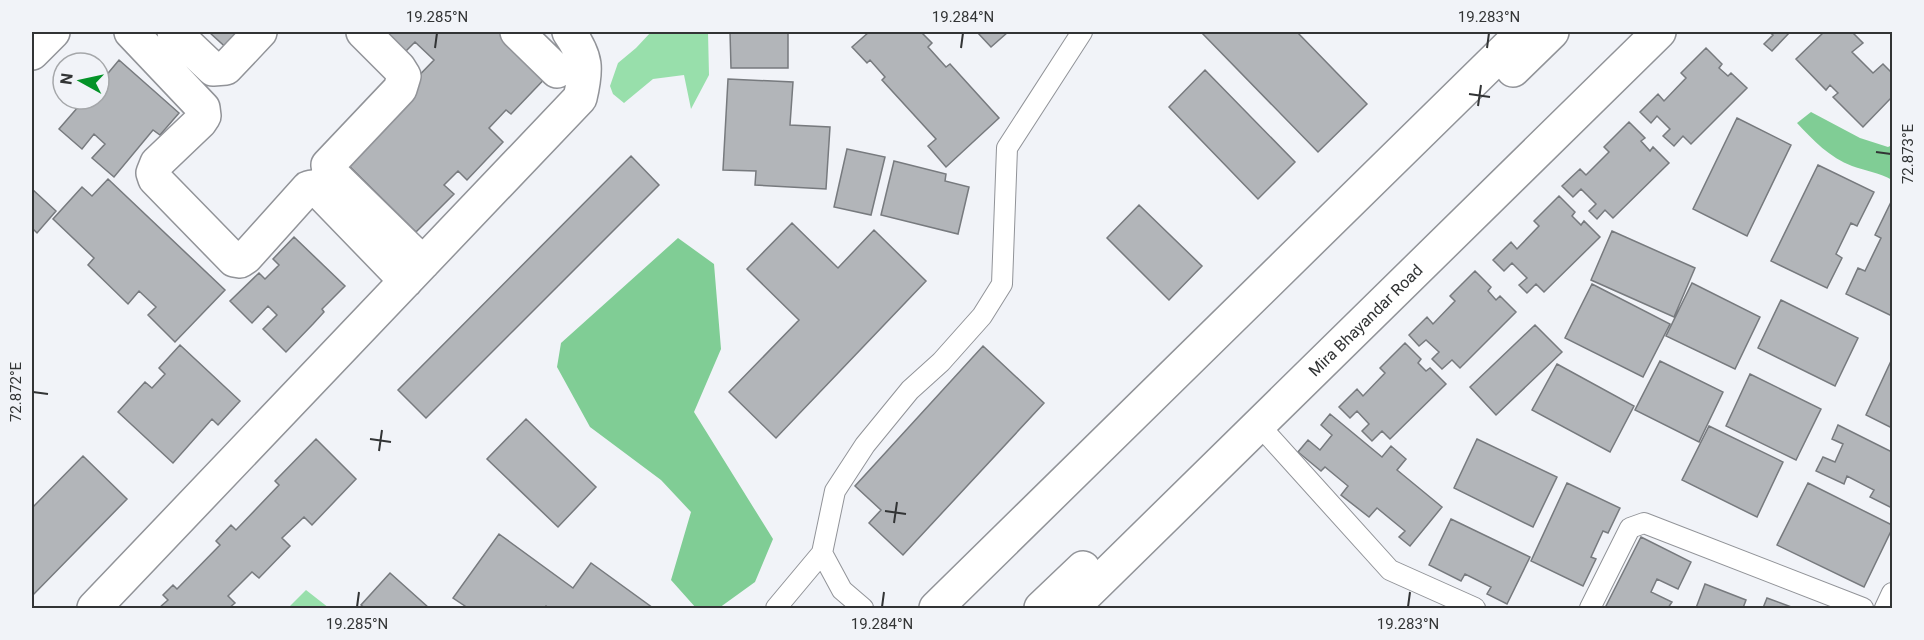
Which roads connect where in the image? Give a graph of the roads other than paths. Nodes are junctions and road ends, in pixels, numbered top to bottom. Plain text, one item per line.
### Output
1 (53, 32) edge
2 (131, 32) edge
3 (174, 32) edge
4 (260, 32) edge
5 (363, 32) edge
6 (517, 32) edge
7 (569, 32) edge
8 (1082, 32) edge
9 (1523, 32) edge
10 (1552, 32) edge
11 (1627, 32) edge
12 (1659, 32) edge
13 (32, 53) edge
14 (557, 71) dead end
15 (414, 272) junction
16 (1258, 425) junction
17 (822, 553) junction
18 (1893, 593) edge
19 (1058, 602) edge
20 (94, 609) edge
21 (776, 609) edge
22 (863, 609) edge
23 (936, 609) edge
24 (967, 609) edge
25 (1475, 609) edge
26 (1590, 609) edge
27 (1863, 609) edge
28 (1885, 609) edge

1 - 13 main road
2 - 15 main road
3 - 4 main road
5 - 15 main road
6 - 14 main road
7 - 15 main road
8 - 17 lane
9 - 23 main road
10 - 24 main road
11 - 19 main road
12 - 16 main road, Mira Bhayandar Road
15 - 20 main road
16 - 19 main road, Mira Bhayandar Road
16 - 25 lane
17 - 21 lane
17 - 22 lane
18 - 28 lane
26 - 27 lane

